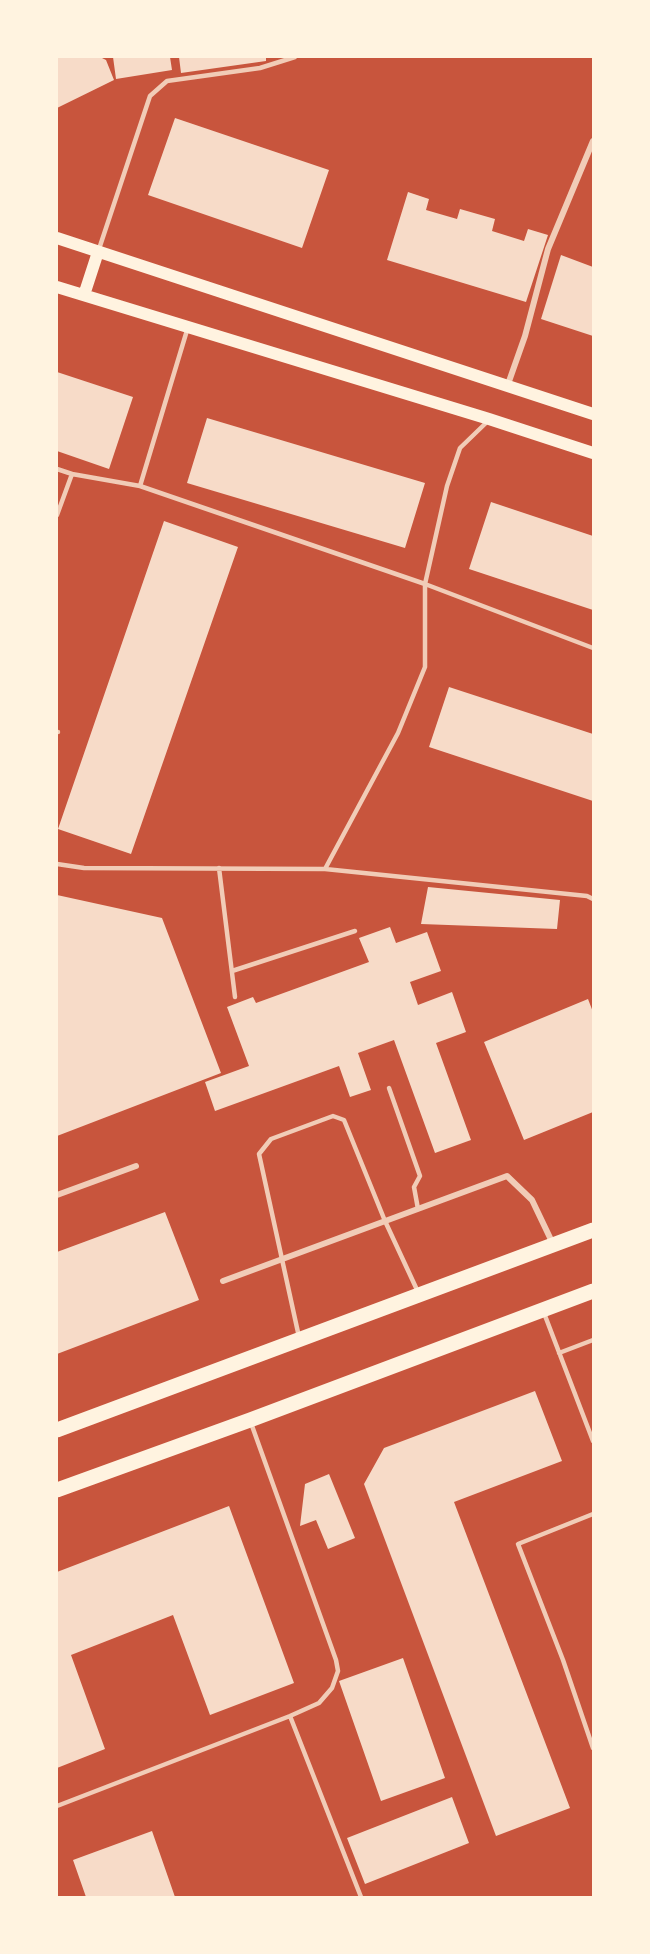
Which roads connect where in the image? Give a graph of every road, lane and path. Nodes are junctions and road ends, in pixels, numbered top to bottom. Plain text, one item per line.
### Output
1 (295, 57) edge
2 (593, 141) edge
3 (57, 238) edge
4 (99, 252) junction
5 (57, 287) edge
6 (84, 295) junction
7 (188, 327) junction
8 (507, 387) junction
9 (593, 414) edge
10 (489, 419) junction
11 (593, 453) edge
12 (57, 469) edge
13 (72, 474) junction
14 (140, 486) junction
15 (57, 515) edge
16 (425, 584) junction
17 (593, 648) edge
18 (57, 864) edge
19 (219, 868) junction
20 (325, 868) junction
21 (593, 899) edge
22 (355, 931) dead end
23 (232, 971) junction
24 (236, 997) dead end
25 (389, 1088) dead end
26 (136, 1166) dead end
27 (57, 1195) edge
28 (418, 1209) junction
29 (385, 1221) junction
30 (593, 1230) edge
31 (553, 1245) junction
32 (282, 1260) junction
33 (223, 1281) dead end
34 (593, 1291) edge
35 (420, 1295) junction
36 (543, 1311) junction
37 (300, 1340) junction
38 (593, 1340) edge
39 (559, 1353) junction
40 (250, 1420) junction
41 (57, 1430) edge
42 (593, 1441) edge
43 (57, 1490) edge
44 (593, 1514) edge
45 (290, 1716) junction
46 (593, 1748) edge
47 (57, 1806) edge
48 (361, 1897) edge

1 - 4 lane
2 - 8 street
3 - 4 main road
4 - 6 main road
4 - 8 main road
5 - 6 main road
6 - 7 main road
7 - 10 main road
7 - 14 lane
8 - 9 main road
10 - 11 main road
10 - 16 lane
12 - 13 lane
13 - 14 lane
13 - 15 lane
14 - 16 lane
16 - 17 lane
16 - 20 lane
18 - 19 lane
19 - 20 lane
19 - 23 lane
20 - 21 lane
22 - 23 lane
23 - 24 lane
25 - 28 lane
26 - 27 street
28 - 29 street
28 - 31 street
29 - 32 street
29 - 32 lane
29 - 35 lane
30 - 31 main road
31 - 35 main road
32 - 33 street
32 - 37 lane
34 - 36 main road
35 - 37 main road
36 - 39 lane
36 - 40 main road
37 - 41 main road
38 - 39 lane
39 - 42 lane
40 - 43 main road
40 - 45 lane
44 - 46 lane
45 - 47 lane
45 - 48 lane

